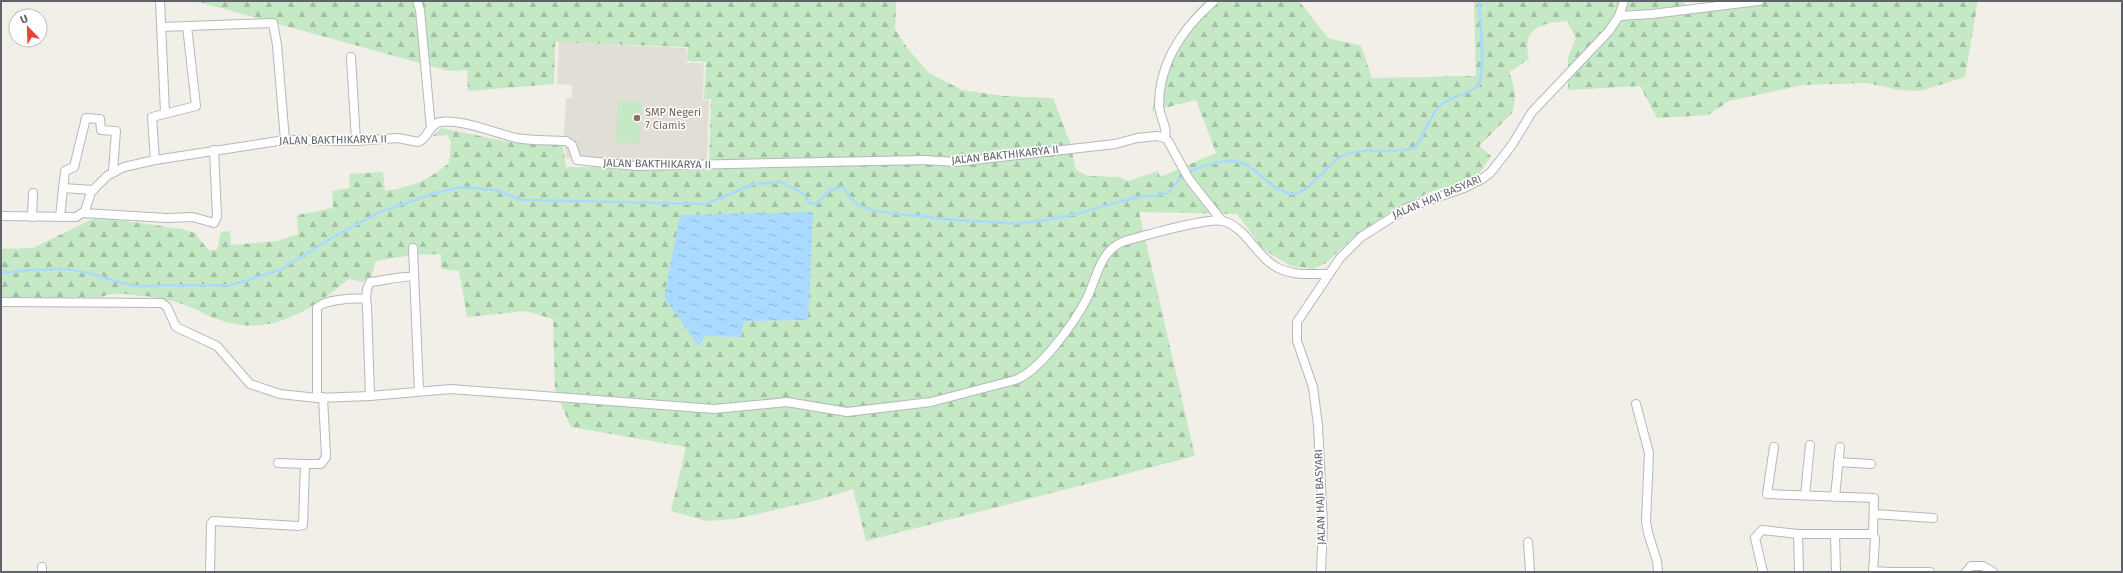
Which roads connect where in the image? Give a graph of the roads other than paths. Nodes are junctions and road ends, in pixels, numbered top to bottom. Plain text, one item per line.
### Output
1 (160, 1) edge
2 (417, 1) edge
3 (1214, 1) edge
4 (1624, 1) edge
5 (1759, 1) edge
6 (1619, 16) junction
7 (162, 26) junction
8 (187, 26) junction
9 (351, 57) dead end
10 (165, 113) junction
11 (431, 128) junction
12 (1165, 138) junction
13 (285, 140) junction
14 (356, 141) junction
15 (214, 150) junction
16 (155, 160) junction
17 (113, 171) junction
18 (63, 188) junction
19 (93, 190) junction
20 (33, 192) dead end
21 (83, 213) junction
22 (1, 216) edge
23 (32, 217) junction
24 (60, 217) junction
25 (1222, 221) junction
26 (413, 248) dead end
27 (1329, 274) junction
28 (414, 277) junction
29 (366, 299) junction
30 (1, 302) edge
31 (419, 391) junction
32 (370, 396) junction
33 (320, 397) junction
34 (1636, 404) dead end
35 (1810, 445) dead end
36 (1774, 447) dead end
37 (1840, 447) dead end
38 (1838, 462) junction
39 (278, 463) dead end
40 (305, 464) junction
41 (1871, 464) dead end
42 (1805, 496) junction
43 (1835, 497) junction
44 (1874, 514) junction
45 (1933, 518) dead end
46 (1798, 534) junction
47 (1873, 534) junction
48 (1835, 535) junction
49 (1528, 542) dead end
50 (210, 572) edge
51 (1321, 572) edge
52 (1530, 572) edge
53 (1658, 572) edge
54 (1763, 572) edge
55 (1799, 572) edge
56 (1836, 572) edge
57 (1873, 572) edge
58 (1893, 572) edge
59 (1930, 572) edge
60 (1966, 572) edge
61 (1993, 572) edge

1 - 7 street
2 - 11 street
3 - 12 street
4 - 6 street, JALAN HAJI BASYARI
5 - 6 street
6 - 27 street, JALAN HAJI BASYARI
7 - 8 street
7 - 10 street
8 - 10 street
8 - 13 street
9 - 14 street
10 - 16 street
11 - 12 street, JALAN BAKTHIKARYA II
11 - 14 street, JALAN BAKTHIKARYA II
12 - 25 street
13 - 14 street, JALAN BAKTHIKARYA II
13 - 15 street, JALAN BAKTHIKARYA II
15 - 16 street, JALAN BAKTHIKARYA II
15 - 21 street
16 - 17 street, JALAN BAKTHIKARYA II
17 - 18 street
17 - 19 street, JALAN BAKTHIKARYA II
18 - 19 street
18 - 24 street
19 - 21 street, JALAN BAKTHIKARYA II
20 - 23 street
21 - 24 street
22 - 23 street
23 - 24 street
25 - 27 street
25 - 31 street
26 - 28 street
27 - 51 street, JALAN HAJI BASYARI
28 - 29 street
28 - 31 street
29 - 32 street
29 - 33 street
30 - 33 street
31 - 32 street
32 - 33 street
33 - 40 street
34 - 53 street
35 - 42 street
36 - 42 street
37 - 38 street
38 - 41 street
38 - 43 street
39 - 40 street
40 - 50 street
42 - 43 street
43 - 44 street
44 - 45 street
44 - 47 street
46 - 48 street
46 - 54 street
46 - 55 street
47 - 48 street
47 - 57 street
48 - 56 street
49 - 52 street
57 - 58 street
58 - 59 street
60 - 61 street

